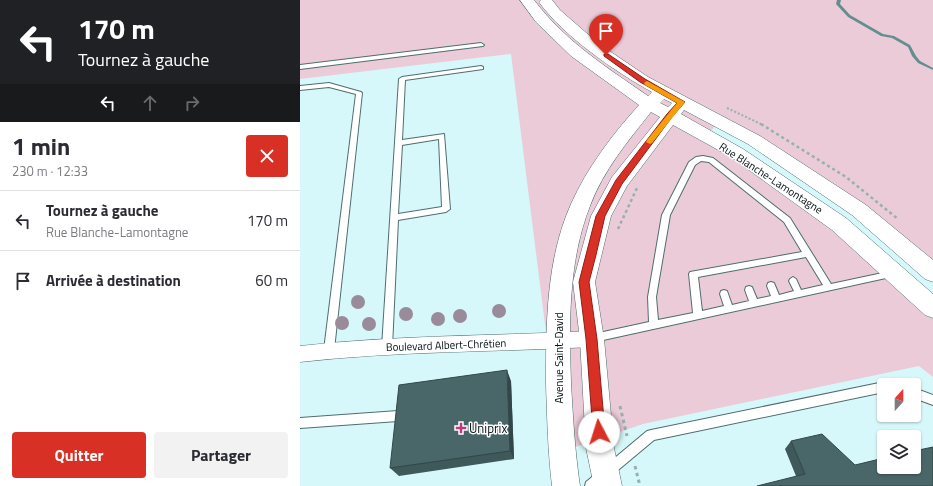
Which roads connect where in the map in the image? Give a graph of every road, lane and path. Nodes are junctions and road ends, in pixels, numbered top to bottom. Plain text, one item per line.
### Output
1 (527, 0) edge
2 (544, 0) edge
3 (481, 45) dead end
4 (300, 67) edge
5 (481, 68) dead end
6 (300, 88) edge
7 (655, 98) junction
8 (675, 109) junction
9 (398, 143) junction
10 (641, 182) dead end
11 (394, 218) junction
12 (616, 234) dead end
13 (808, 254) junction
14 (894, 273) junction
15 (933, 273) edge
16 (793, 281) dead end
17 (771, 286) dead end
18 (829, 288) junction
19 (749, 290) dead end
20 (724, 294) dead end
21 (799, 294) junction
22 (777, 299) junction
23 (754, 303) junction
24 (933, 308) edge
25 (729, 309) junction
26 (698, 315) junction
27 (654, 324) junction
28 (592, 339) junction
29 (557, 341) junction
30 (387, 347) junction
31 (329, 350) junction
32 (301, 356) edge
33 (877, 388) edge
34 (921, 396) edge
35 (618, 400) dead end
36 (933, 400) edge
37 (398, 416) edge
38 (300, 423) edge
39 (625, 429) dead end
40 (601, 481) edge
41 (566, 486) edge

1 - 7 street, Rue Blanche-Lamontagne
2 - 7 street, Rue Blanche-Lamontagne
3 - 4 lane
5 - 9 lane
6 - 31 lane
7 - 8 street, Rue Blanche-Lamontagne
7 - 29 street, Avenue Saint-David
8 - 14 street, Rue Blanche-Lamontagne
8 - 15 street, Rue Blanche-Lamontagne
8 - 28 street
9 - 11 lane
9 - 11 lane
10 - 12 path
11 - 30 lane
13 - 18 lane
13 - 26 lane
13 - 27 lane
14 - 18 lane
14 - 24 street, Rue Blanche-Lamontagne
16 - 21 lane
17 - 22 lane
18 - 21 lane
19 - 23 lane
20 - 25 lane
21 - 22 lane
22 - 23 lane
23 - 25 lane
25 - 26 lane
26 - 27 lane
27 - 28 lane
28 - 29 street, Boulevard Albert-Chrétien
28 - 40 street
29 - 30 street, Boulevard Albert-Chrétien
29 - 41 street, Avenue Saint-David
30 - 31 street, Boulevard Albert-Chrétien
31 - 32 street, Boulevard Albert-Chrétien
33 - 40 lane
34 - 36 lane
35 - 39 path
37 - 38 lane

